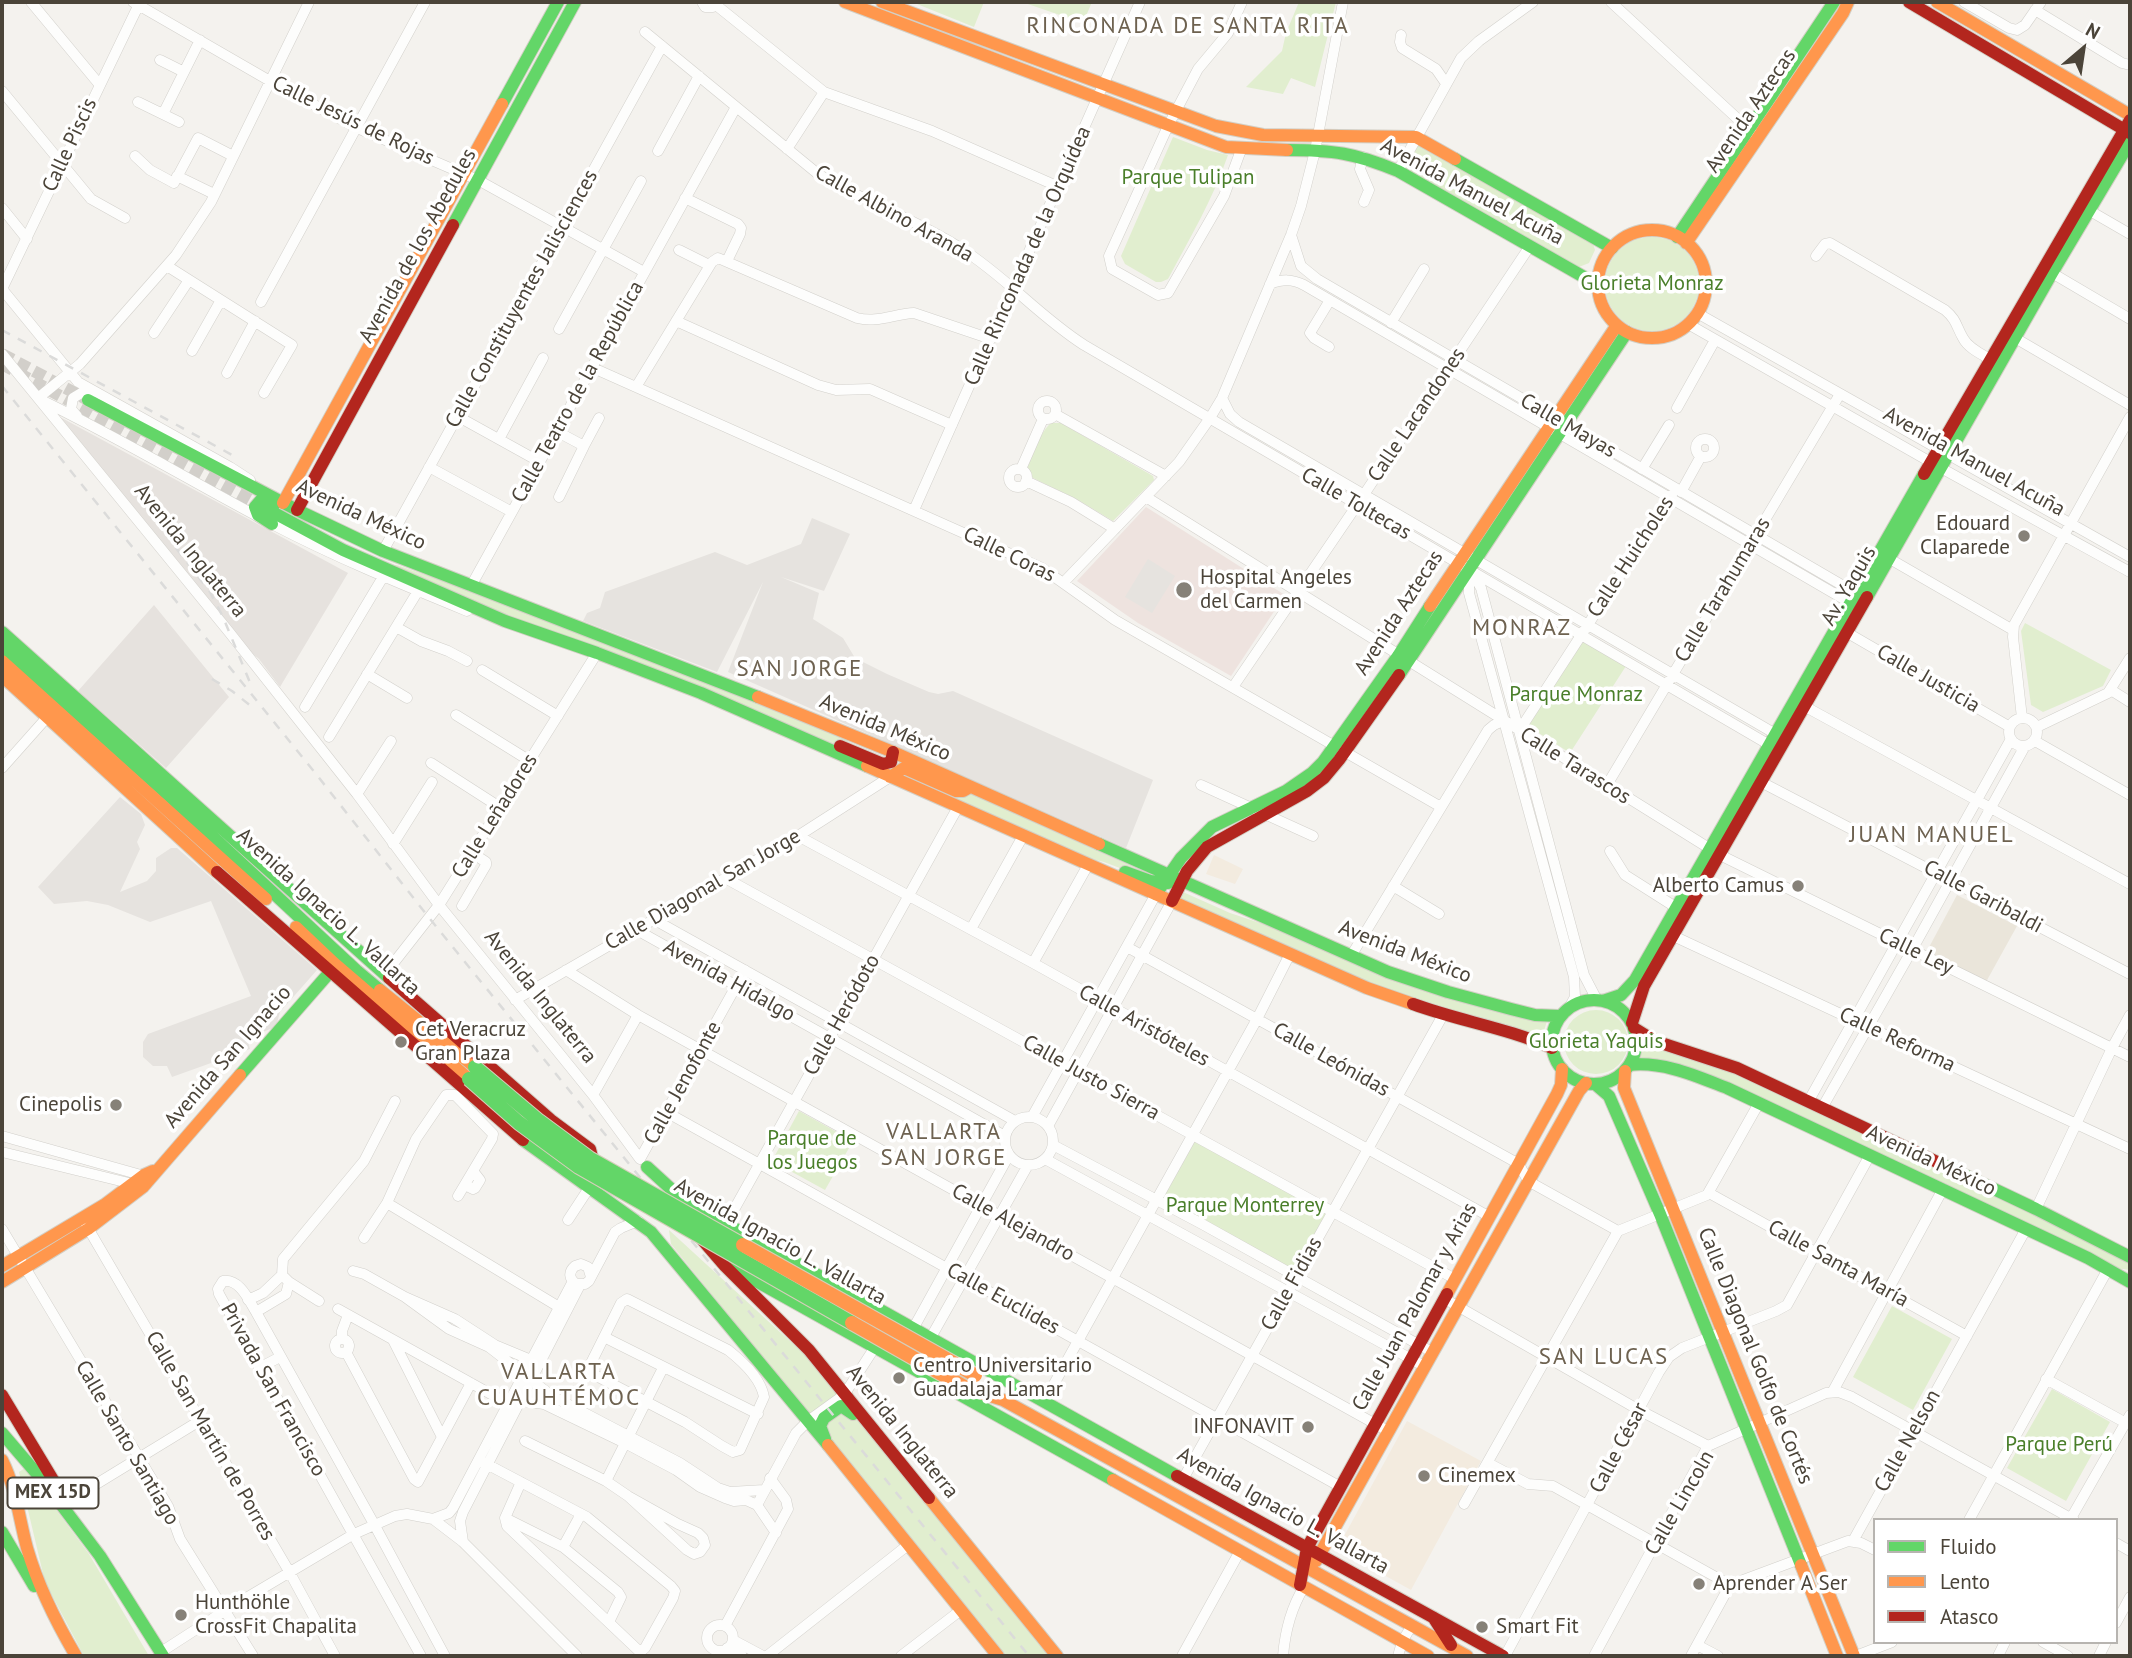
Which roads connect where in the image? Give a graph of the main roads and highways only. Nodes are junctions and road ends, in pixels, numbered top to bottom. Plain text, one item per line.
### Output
1 (558, 2) edge
2 (575, 2) edge
3 (845, 2) edge
4 (882, 2) edge
5 (1834, 2) edge
6 (1847, 2) edge
7 (1909, 2) edge
8 (1937, 2) edge
9 (860, 4) edge
10 (2002, 48) junction
11 (1101, 91) junction
12 (2129, 128) edge
13 (1754, 134) junction
14 (2086, 208) junction
15 (1682, 240) junction
16 (1612, 248) junction
17 (1598, 285) junction
18 (1622, 328) junction
19 (2010, 335) junction
20 (92, 397) tunnel mouth
21 (1939, 459) junction
22 (306, 476) junction
23 (282, 503) junction
24 (265, 508) tunnel mouth
25 (297, 510) junction
26 (272, 524) road end
27 (383, 551) junction
28 (1884, 555) junction
29 (1858, 601) junction
30 (2, 632) edge
31 (2, 646) edge
32 (2, 661) edge
33 (2, 676) edge
34 (51, 713) junction
35 (87, 723) junction
36 (119, 738) junction
37 (809, 741) junction
38 (1777, 742) junction
39 (893, 752) junction
40 (890, 777) junction
41 (164, 778) junction
42 (970, 787) junction
43 (1258, 811) junction
44 (1715, 852) junction
45 (241, 855) dead end
46 (1162, 884) junction
47 (1177, 890) junction
48 (286, 894) dead end
49 (1668, 934) junction
50 (332, 967) junction
51 (356, 970) junction
52 (1600, 1000) junction
53 (1564, 1012) junction
54 (1633, 1026) junction
55 (1552, 1048) junction
56 (1627, 1068) junction
57 (1562, 1069) junction
58 (472, 1073) junction
59 (1591, 1084) junction
60 (643, 1163) joint
61 (570, 1175) junction
62 (1666, 1212) junction
63 (726, 1224) junction
64 (2130, 1256) edge
65 (22, 1261) junction
66 (2, 1266) edge
67 (2108, 1269) junction
68 (2130, 1272) edge
69 (2, 1282) edge
70 (2130, 1282) edge
71 (1426, 1348) junction
72 (1418, 1362) junction
73 (2, 1395) edge
74 (1003, 1400) junction
75 (867, 1424) junction
76 (1753, 1425) junction
77 (2, 1433) edge
78 (827, 1446) junction
79 (2, 1460) edge
80 (3, 1537) edge
81 (1313, 1552) junction
82 (100, 1556) junction
83 (1308, 1567) junction
84 (1301, 1589) junction
85 (1433, 1617) junction
86 (55, 1623) junction
87 (1400, 1649) edge
88 (1460, 1653) edge
89 (162, 1654) edge
90 (76, 1656) edge
91 (998, 1656) edge
92 (1057, 1656) edge
93 (1428, 1656) edge
94 (1504, 1656) edge
95 (1837, 1656) edge
96 (1855, 1656) edge

1 - 22 main road, Avenida de los Abedules
2 - 22 main road, Avenida de los Abedules
3 - 9 main road, Avenida Manuel Acuña
4 - 11 main road, Avenida Manuel Acuña
5 - 13 main road, Avenida Aztecas
6 - 13 main road, Avenida Aztecas
7 - 10 main road
8 - 10 main road
9 - 11 main road, Avenida Manuel Acuña
10 - 12 main road
11 - 16 main road, Avenida Manuel Acuña
11 - 17 main road, Avenida Manuel Acuña
12 - 14 main road, Av. Yaquis
12 - 14 main road, Av. Yaquis
13 - 15 main road, Avenida Aztecas
14 - 19 main road, Av. Yaquis
14 - 19 main road, Av. Yaquis
15 - 16 main road
15 - 18 main road
16 - 17 main road
17 - 18 main road
18 - 43 main road, Avenida Aztecas
19 - 21 main road, Av. Yaquis
19 - 21 main road, Av. Yaquis
20 - 23 main road, Avenida México
21 - 28 main road, Av. Yaquis
21 - 28 main road, Av. Yaquis
22 - 23 main road, Avenida de los Abedules
22 - 25 main road, Avenida de los Abedules
23 - 25 main road, Avenida México
24 - 37 main road, Avenida México
25 - 27 main road, Avenida México
26 - 27 main road
27 - 39 main road, Avenida México
28 - 29 main road, Av. Yaquis
29 - 38 main road, Av. Yaquis
29 - 38 main road, Av. Yaquis
30 - 36 main road, Avenida Ignacio L. Vallarta
31 - 35 main road, Avenida Ignacio L. Vallarta
32 - 34 main road, Avenida Ignacio L. Vallarta
33 - 34 main road, Avenida Ignacio L. Vallarta
34 - 50 main road, Avenida Ignacio L. Vallarta
34 - 50 main road, Avenida Ignacio L. Vallarta
35 - 36 main road
35 - 51 main road, Avenida Ignacio L. Vallarta
36 - 41 main road, Avenida Ignacio L. Vallarta
37 - 39 main road
37 - 40 main road, Avenida México
38 - 44 main road, Av. Yaquis
38 - 44 main road, Av. Yaquis
39 - 42 main road, Avenida México
40 - 42 main road
40 - 46 main road, Avenida México
41 - 45 main road
41 - 61 main road, Avenida Ignacio L. Vallarta
42 - 46 main road, Avenida México
43 - 46 main road, Avenida Aztecas
43 - 47 main road, Avenida Aztecas
44 - 49 main road, Av. Yaquis
44 - 49 main road, Av. Yaquis
46 - 47 main road, Avenida México
46 - 47 main road, Avenida México
47 - 53 main road, Avenida México
47 - 55 main road, Avenida México
48 - 51 main road
49 - 52 main road, Av. Yaquis
49 - 54 main road, Av. Yaquis
50 - 58 main road, Avenida Ignacio L. Vallarta
50 - 61 main road, Avenida Ignacio L. Vallarta
50 - 65 main road, Avenida San Ignacio
51 - 58 main road, Avenida Ignacio L. Vallarta
52 - 53 main road
52 - 54 main road
53 - 55 main road
54 - 56 main road
54 - 64 main road, Avenida México
55 - 57 main road
56 - 59 main road
56 - 62 main road, Calle Diagonal Golfo de Cortés
56 - 67 main road, Avenida México
57 - 59 main road
57 - 71 main road, Calle Juan Palomar y Arias
58 - 74 main road, Avenida Ignacio L. Vallarta, bridge
58 - 74 main road, Avenida Ignacio L. Vallarta, bridge
59 - 62 main road, Calle Diagonal Golfo de Cortés
59 - 71 main road, Calle Juan Palomar y Arias
60 - 63 main road, Avenida Ignacio L. Vallarta
60 - 75 main road, Avenida Inglaterra
61 - 78 main road
62 - 76 main road, Calle Diagonal Golfo de Cortés
63 - 81 main road, Avenida Ignacio L. Vallarta
63 - 84 main road
65 - 66 main road, Avenida San Ignacio
65 - 69 main road, Avenida San Ignacio
67 - 68 main road
67 - 70 main road, Avenida México
71 - 72 main road, Calle Juan Palomar y Arias
72 - 81 main road, Calle Juan Palomar y Arias
72 - 81 main road, Calle Juan Palomar y Arias
73 - 82 main road
74 - 83 main road, Avenida Ignacio L. Vallarta
75 - 78 main road
75 - 92 main road, Avenida Inglaterra
76 - 95 main road, Calle Diagonal Golfo de Cortés
76 - 96 main road, Calle Diagonal Golfo de Cortés
77 - 82 main road, MEX 15D
78 - 91 main road
79 - 86 main road, MEX 15D
80 - 86 main road
81 - 83 main road, Calle Juan Palomar y Arias
81 - 85 main road, Avenida Ignacio L. Vallarta
82 - 89 main road, MEX 15D
83 - 84 main road, Calle Juan Palomar y Arias
83 - 88 main road, Avenida Ignacio L. Vallarta
84 - 87 main road
85 - 88 main road
85 - 94 main road, Avenida Ignacio L. Vallarta
86 - 90 main road, MEX 15D
87 - 93 main road

